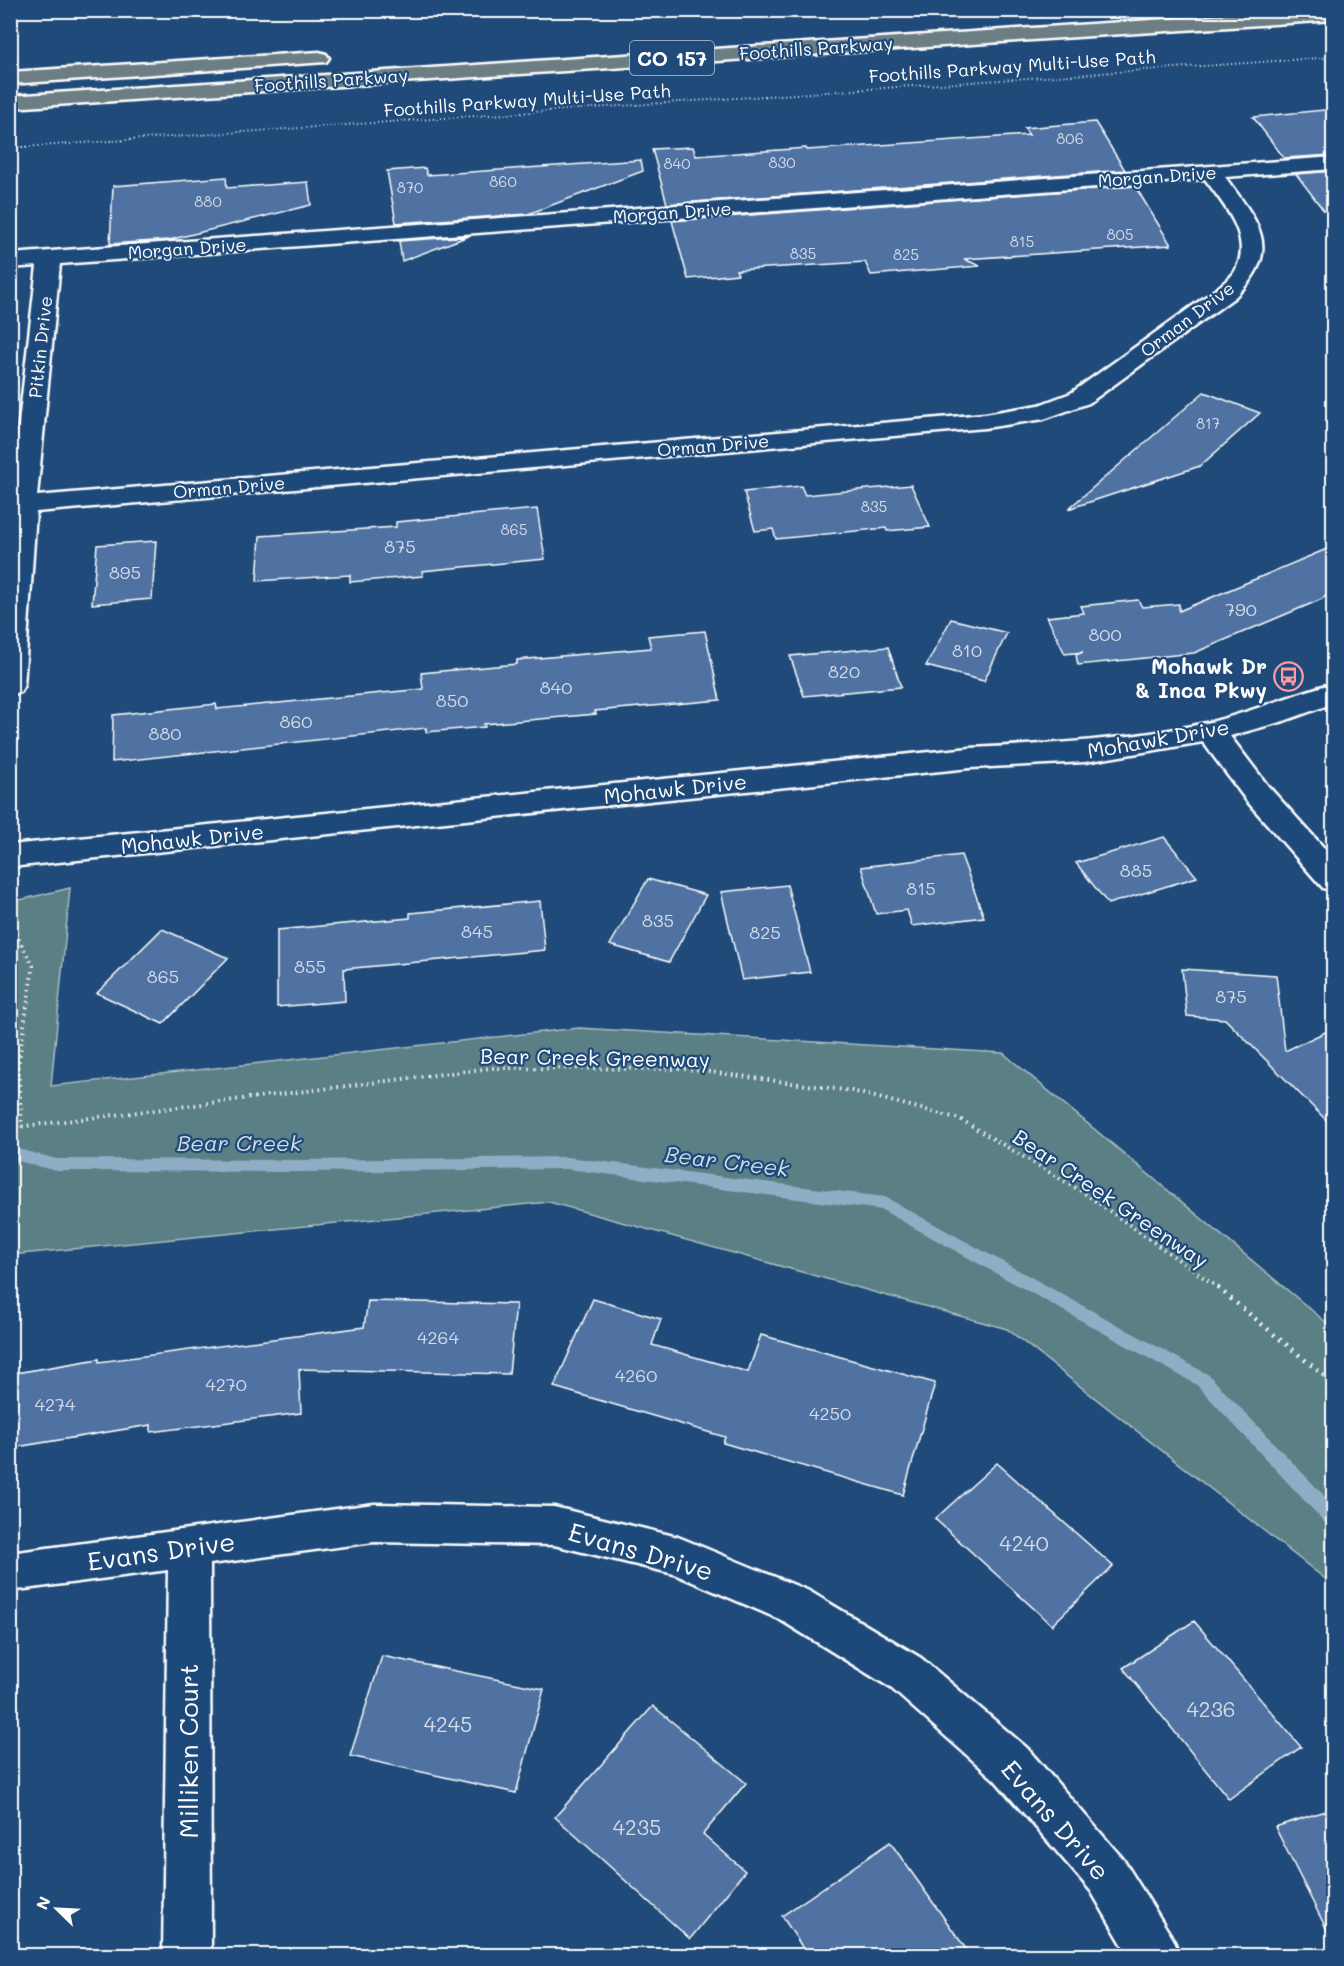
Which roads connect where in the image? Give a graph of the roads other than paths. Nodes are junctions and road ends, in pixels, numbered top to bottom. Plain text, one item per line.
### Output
1 (1334, 14) edge
2 (342, 57) dead end
3 (10, 78) edge
4 (10, 102) edge
5 (1334, 163) edge
6 (1211, 172) junction
7 (49, 258) junction
8 (10, 261) edge
9 (24, 505) junction
10 (10, 686) edge
11 (1334, 692) edge
12 (1211, 732) junction
13 (10, 856) edge
14 (1334, 880) edge
15 (189, 1547) junction
16 (10, 1572) edge
17 (187, 1956) edge
18 (1156, 1956) edge

1 - 4 highway, Foothills Parkway / CO 157
2 - 3 highway, Foothills Parkway
5 - 6 street, Morgan Drive
6 - 7 street, Morgan Drive
6 - 9 street, Orman Drive
7 - 8 street, Morgan Drive
7 - 9 street, Pitkin Drive
9 - 10 street, Pitkin Drive
11 - 12 street, Mohawk Drive
12 - 13 street, Mohawk Drive
12 - 14 street
15 - 16 street, Evans Drive
15 - 17 street, Milliken Court
15 - 18 street, Evans Drive

